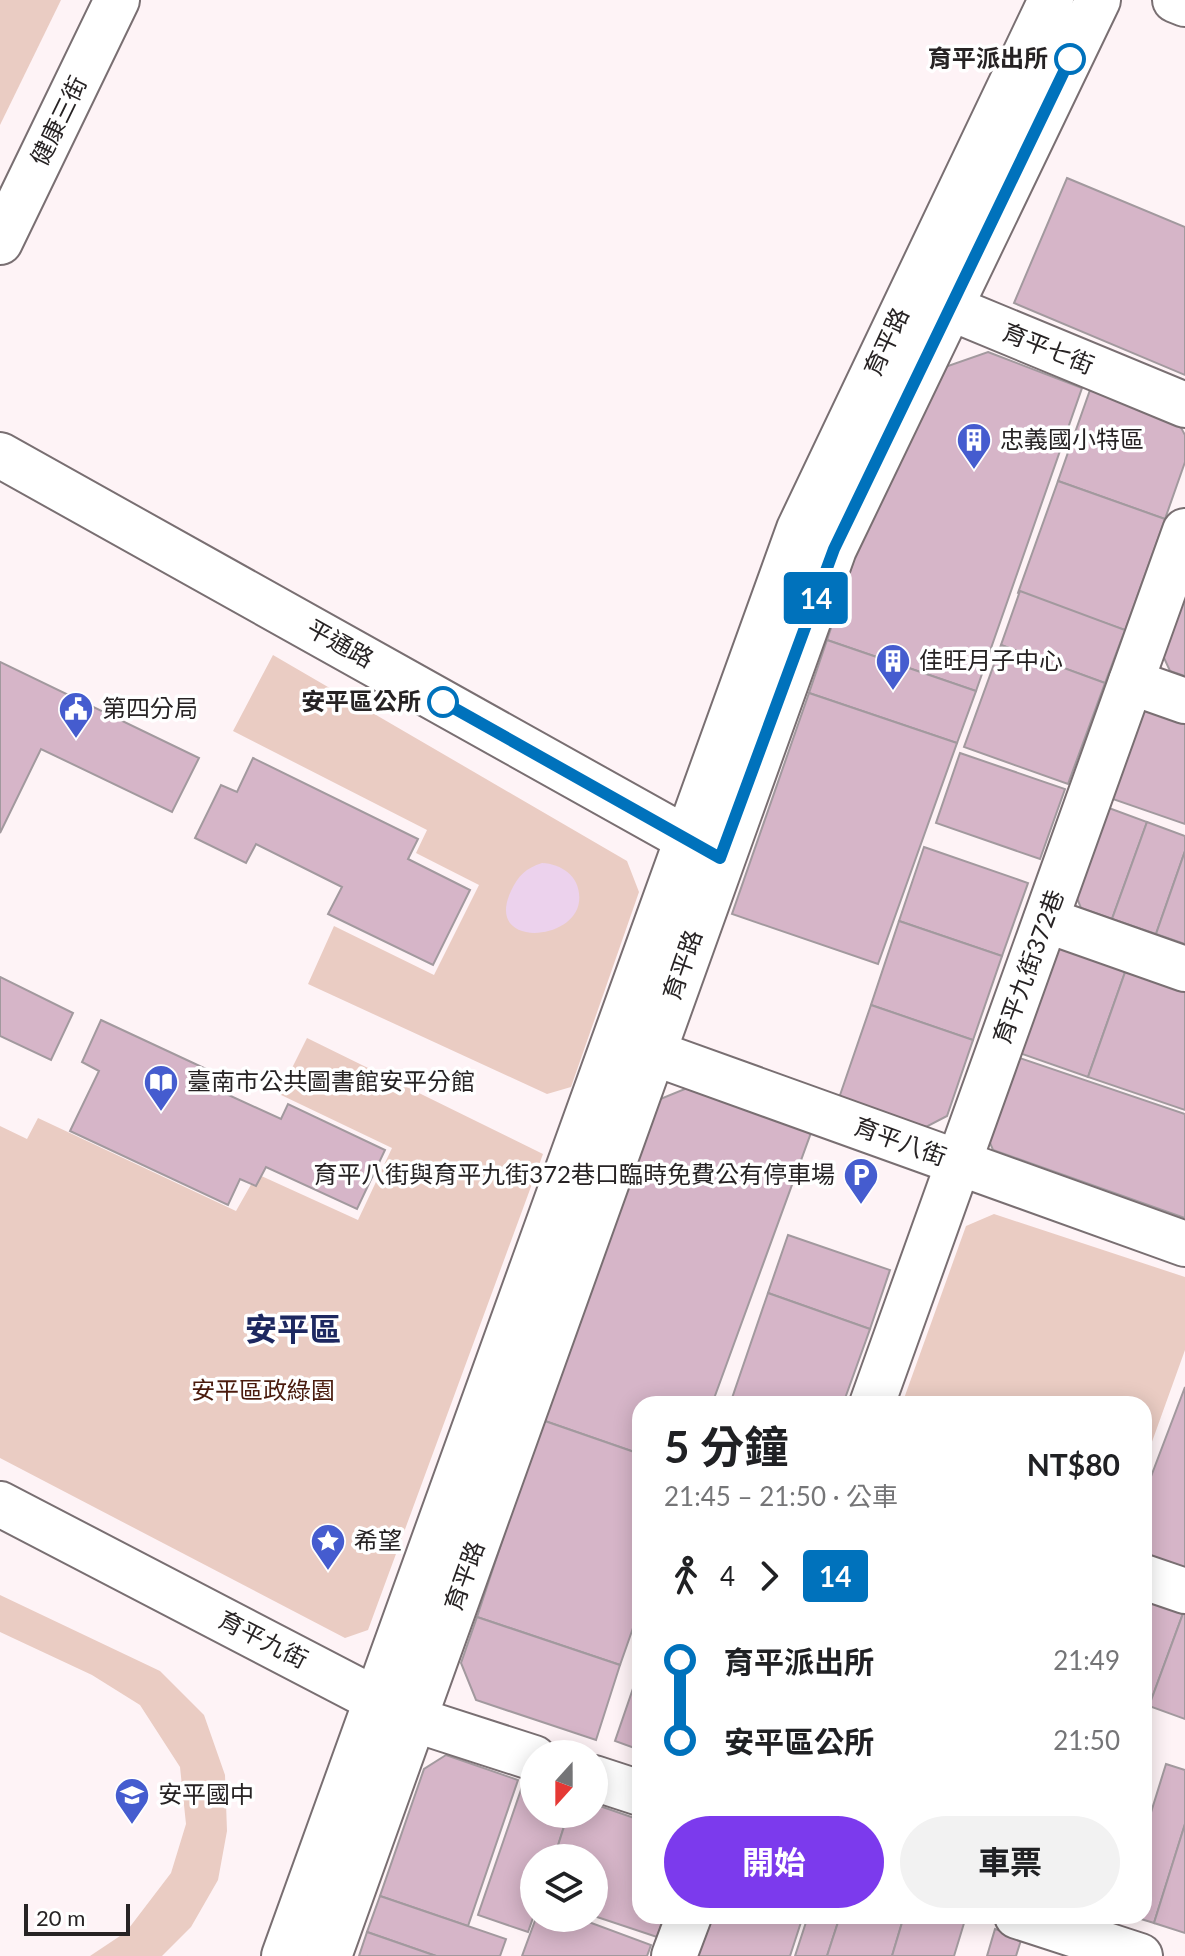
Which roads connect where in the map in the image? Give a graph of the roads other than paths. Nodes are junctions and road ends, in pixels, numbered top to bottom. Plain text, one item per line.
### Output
1 (117, 0) edge
2 (1051, 0) edge
3 (1098, 0) edge
4 (1175, 0) edge
5 (1185, 4) edge
6 (0, 242) edge
7 (930, 300) junction
8 (1185, 405) edge
9 (0, 455) edge
10 (1185, 531) edge
11 (1131, 682) junction
12 (1185, 701) edge
13 (703, 848) junction
14 (1046, 920) junction
15 (1185, 969) edge
16 (634, 1046) junction
17 (959, 1163) junction
18 (1185, 1244) edge
19 (875, 1396) edge
20 (0, 1504) edge
21 (1152, 1580) edge
22 (1185, 1591) edge
23 (396, 1709) junction
24 (520, 1753) edge
25 (608, 1783) edge
26 (632, 1790) edge
27 (686, 1924) edge
28 (1042, 1924) edge
29 (284, 1956) edge
30 (329, 1956) edge
31 (674, 1956) edge
32 (1140, 1956) edge

1 - 6 street, 健康三街
2 - 7 street, 育平路
3 - 7 street, 育平路
4 - 5 street
7 - 8 street, 育平七街
7 - 13 street, 育平路
9 - 13 street, 平通路
10 - 11 street, 育平九街372巷
11 - 12 street
11 - 14 street, 育平九街372巷
13 - 16 street, 育平路
14 - 15 street
14 - 17 street, 育平九街372巷
16 - 17 street, 育平八街
16 - 23 street, 育平路
17 - 18 street, 育平八街
17 - 19 street, 育平九街372巷
20 - 23 street, 育平九街
21 - 22 street
23 - 24 street, 育平九街
23 - 29 street, 育平路
23 - 30 street, 育平路
25 - 26 street
27 - 31 street
28 - 32 street

